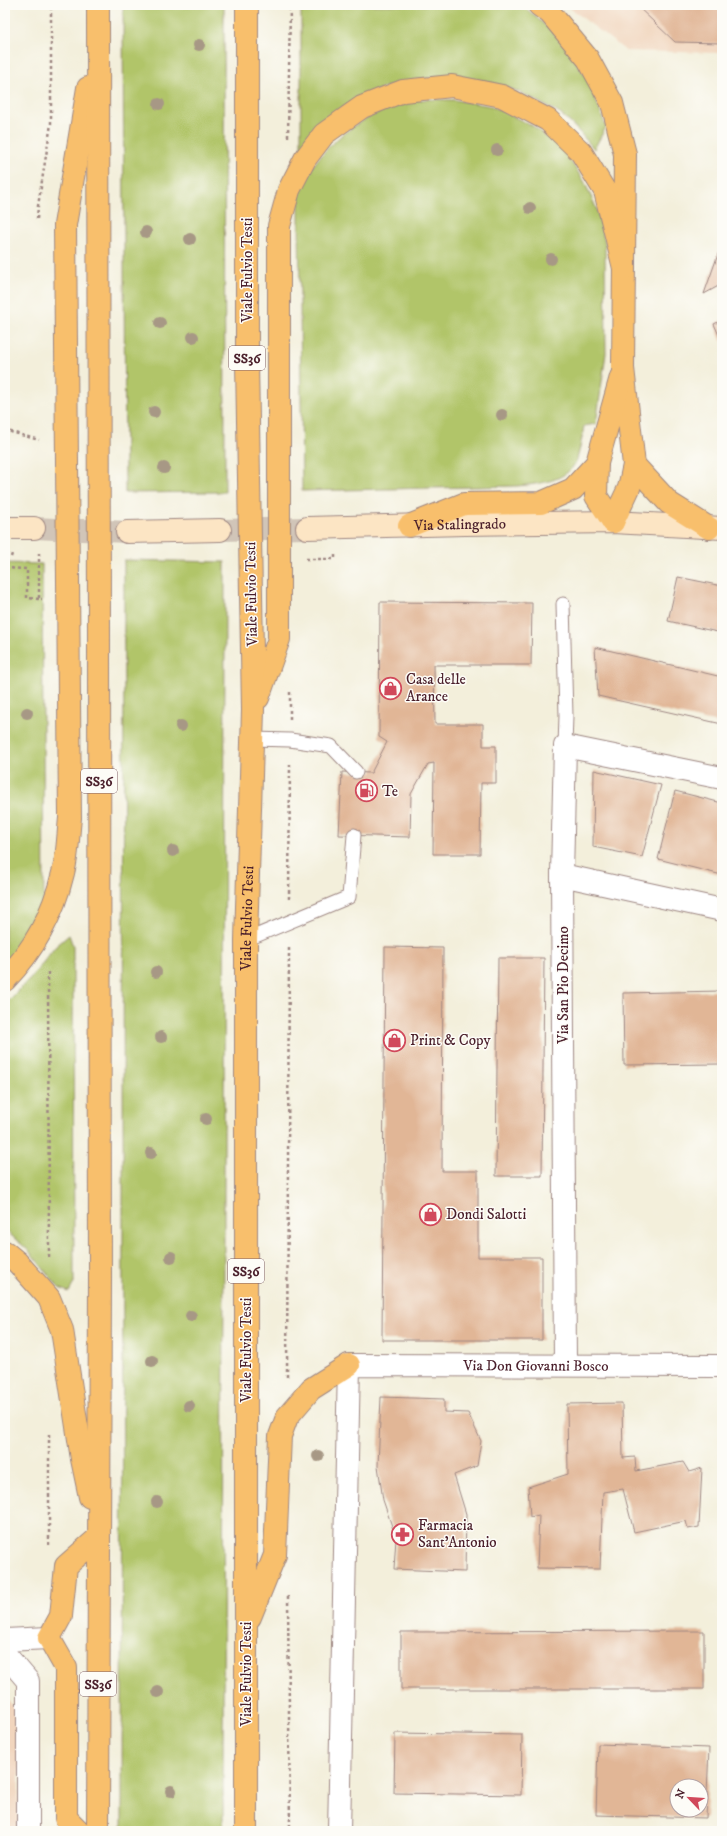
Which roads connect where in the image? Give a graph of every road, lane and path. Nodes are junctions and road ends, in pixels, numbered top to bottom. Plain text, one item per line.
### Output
1 (247, 5) edge
2 (539, 5) edge
3 (98, 15) edge
4 (624, 268) junction
5 (623, 368) junction
6 (597, 464) junction
7 (634, 465) junction
8 (613, 522) junction
9 (409, 526) junction
10 (5, 528) edge
11 (34, 528) tunnel mouth
12 (307, 528) tunnel mouth
13 (716, 528) edge
14 (220, 530) tunnel mouth
15 (127, 532) tunnel mouth
16 (335, 559) dead end
17 (302, 560) dead end
18 (5, 568) edge
19 (39, 598) dead end
20 (563, 604) dead end
21 (253, 710) junction
22 (252, 739) junction
23 (565, 746) junction
24 (356, 772) dead end
25 (722, 778) edge
26 (354, 835) dead end
27 (562, 875) junction
28 (722, 910) edge
29 (246, 940) junction
30 (5, 980) edge
31 (5, 1252) edge
32 (349, 1365) junction
33 (565, 1365) junction
34 (722, 1366) edge
35 (99, 1537) junction
36 (246, 1628) junction
37 (49, 1638) junction
38 (5, 1640) edge
39 (8, 1663) edge
40 (28, 1831) edge
41 (79, 1831) edge
42 (98, 1831) edge
43 (246, 1831) edge
44 (339, 1831) edge

1 - 21 highway, Viale Fulvio Testi / SS36
2 - 4 highway
3 - 30 highway
3 - 35 highway, SS36
4 - 5 highway
4 - 21 highway
5 - 6 highway
5 - 7 highway
6 - 8 highway
6 - 9 highway
7 - 8 highway
7 - 13 highway
8 - 9 main road, Via Stalingrado
8 - 13 main road, Via Stalingrado
9 - 12 main road, Via Stalingrado
10 - 11 main road
14 - 15 main road
16 - 17 path
18 - 19 path
20 - 23 lane, Via San Pio Decimo
21 - 22 highway, Viale Fulvio Testi / SS36
22 - 24 lane
22 - 29 highway, Viale Fulvio Testi / SS36
23 - 25 street
23 - 27 street, Via San Pio Decimo
26 - 29 lane
27 - 28 street
27 - 33 street, Via San Pio Decimo
29 - 36 highway, Viale Fulvio Testi / SS36
31 - 35 highway
32 - 33 street, Via Don Giovanni Bosco
32 - 36 highway
32 - 44 street
33 - 34 street, Via Don Giovanni Bosco
35 - 37 highway
35 - 42 highway, SS36
36 - 43 highway, Viale Fulvio Testi / SS36
37 - 38 street
37 - 41 highway
39 - 40 street

